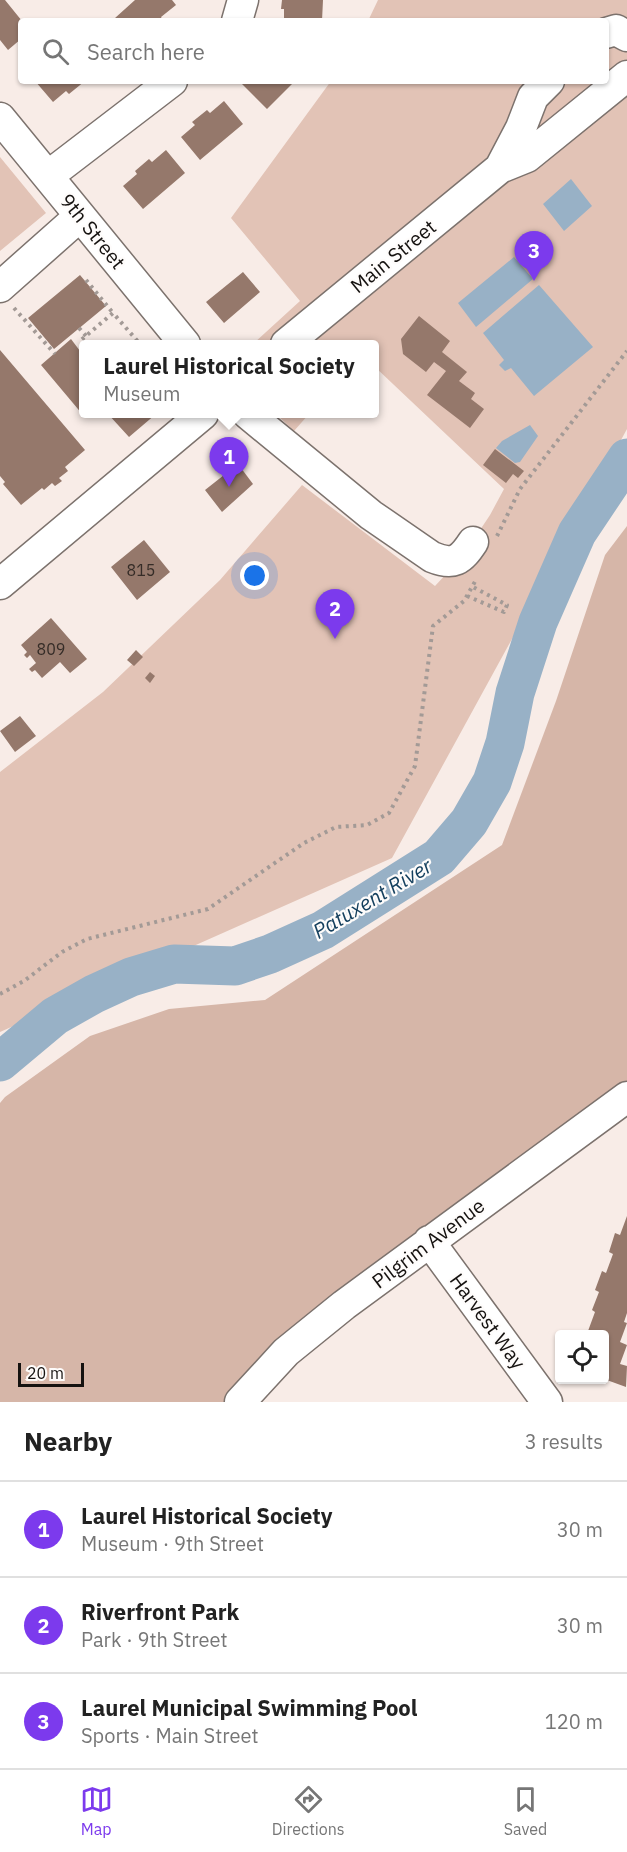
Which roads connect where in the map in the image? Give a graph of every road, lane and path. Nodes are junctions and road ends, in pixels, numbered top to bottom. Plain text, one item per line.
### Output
1 (243, 0) edge
2 (238, 18) edge
3 (609, 32) edge
4 (627, 36) edge
5 (627, 76) edge
6 (168, 84) edge
7 (546, 84) edge
8 (0, 118) edge
9 (500, 168) junction
10 (48, 176) junction
11 (80, 216) junction
12 (86, 280) dead end
13 (4, 293) edge
14 (113, 313) junction
15 (79, 328) dead end
16 (86, 336) junction
17 (81, 340) edge
18 (136, 340) edge
19 (181, 340) edge
20 (292, 340) edge
21 (627, 351) edge
22 (55, 354) dead end
23 (197, 418) edge
24 (253, 418) edge
25 (485, 540) joint
26 (477, 577) dead end
27 (0, 584) edge
28 (472, 587) junction
29 (467, 596) junction
30 (0, 994) edge
31 (627, 1097) edge
32 (429, 1241) junction
33 (240, 1402) edge
34 (547, 1402) edge

1 - 2 street
3 - 4 street
5 - 9 street
6 - 10 street
7 - 9 street
8 - 10 street, 9th Street
9 - 20 street, Main Street
10 - 11 street, 9th Street
11 - 13 street
11 - 19 street, 9th Street
12 - 14 path
13 - 22 path
14 - 16 path
14 - 18 path
15 - 16 path
16 - 17 path
21 - 25 path
23 - 27 street
24 - 25 street
26 - 28 path
28 - 29 path
28 - 29 path
29 - 30 path
31 - 32 street, Pilgrim Avenue
32 - 33 street, Pilgrim Avenue
32 - 34 street, Harvest Way

